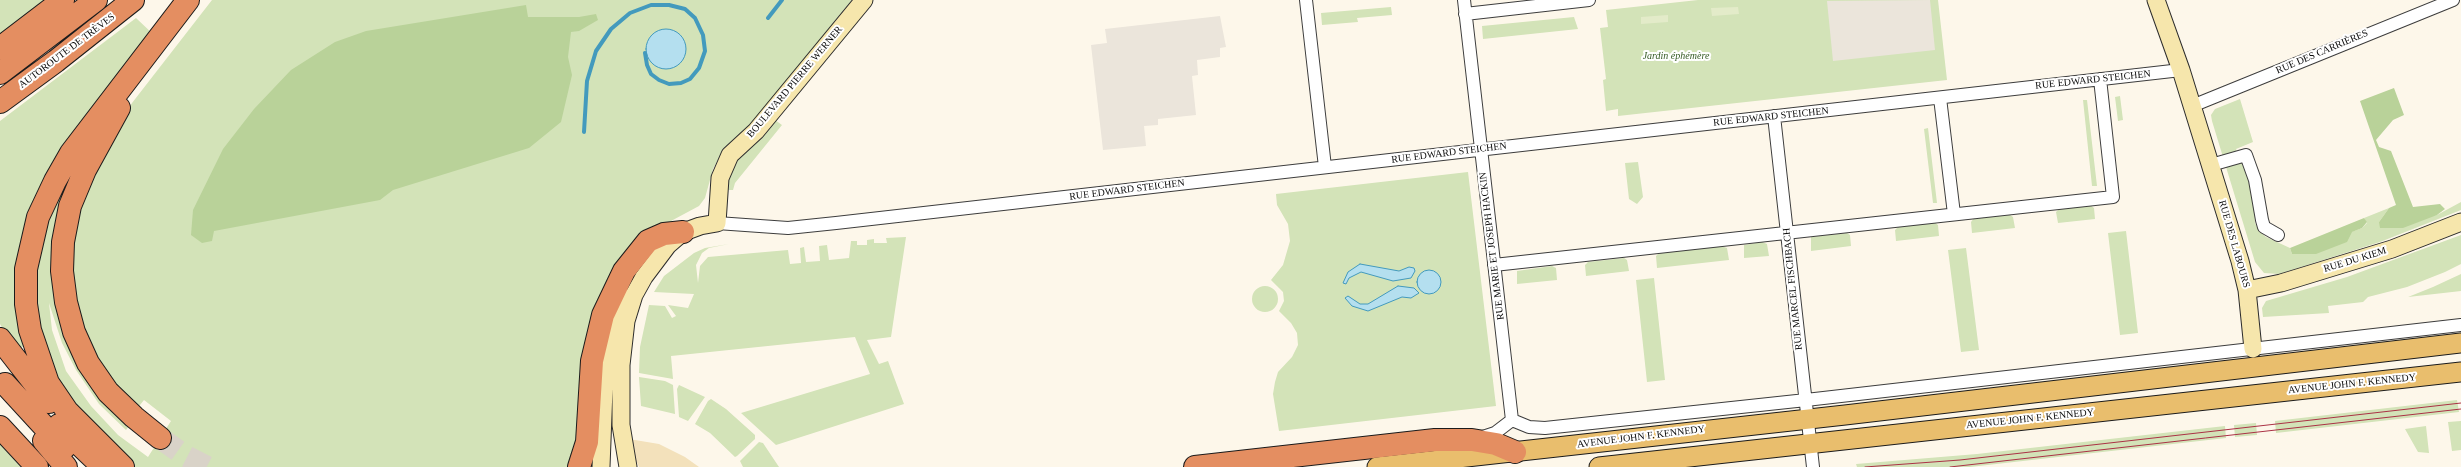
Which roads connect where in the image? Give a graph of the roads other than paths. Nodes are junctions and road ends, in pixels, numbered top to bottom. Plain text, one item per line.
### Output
1 (63, 0) edge
2 (78, 0) edge
3 (96, 0) edge
4 (133, 0) edge
5 (864, 0) edge
6 (1306, 0) edge
7 (1464, 0) edge
8 (1589, 0) edge
9 (2156, 0) edge
10 (2452, 0) edge
11 (182, 7) edge
12 (1465, 14) junction
13 (0, 48) edge
14 (0, 59) edge
15 (2181, 70) junction
16 (0, 73) edge
17 (2100, 80) junction
18 (1940, 98) junction
19 (0, 102) edge
20 (2192, 106) junction
21 (1774, 116) junction
22 (1481, 150) junction
23 (2211, 165) junction
24 (1325, 168) junction
25 (1954, 214) junction
26 (2461, 222) edge
27 (717, 223) junction
28 (683, 232) junction
29 (1787, 233) junction
30 (2278, 235) dead end
31 (1494, 266) junction
32 (2247, 290) junction
33 (2461, 325) edge
34 (0, 339) edge
35 (2461, 343) edge
36 (0, 348) edge
37 (2253, 349) junction
38 (2461, 372) edge
39 (3, 380) edge
40 (1905, 398) junction
41 (1806, 400) junction
42 (1808, 419) junction
43 (1512, 420) junction
44 (0, 427) edge
45 (160, 438) tunnel mouth
46 (1472, 440) junction
47 (1515, 452) junction
48 (1812, 458) edge
49 (37, 467) edge
50 (66, 467) edge
51 (84, 467) edge
52 (103, 467) edge
53 (123, 467) edge
54 (579, 467) edge
55 (601, 467) edge
56 (628, 467) edge
57 (1195, 467) edge
58 (1377, 467) edge
59 (1599, 467) edge

1 - 13 highway
2 - 14 highway
3 - 16 highway
4 - 19 highway, AUTOROUTE DE TRÈVES
5 - 27 main road, BOULEVARD PIERRE WERNER
6 - 24 street
7 - 12 street, RUE MARIE ET JOSEPH HACKIN
8 - 12 street
9 - 15 main road, RUE DES LABOURS
10 - 20 street, RUE DES CARRIÈRES
11 - 45 highway
11 - 53 highway
12 - 22 street, RUE MARIE ET JOSEPH HACKIN
15 - 17 street, RUE EDWARD STEICHEN
15 - 20 main road, RUE DES LABOURS
17 - 18 street, RUE EDWARD STEICHEN
17 - 25 street
18 - 21 street, RUE EDWARD STEICHEN
18 - 25 street
20 - 23 main road, RUE DES LABOURS
21 - 22 street, RUE EDWARD STEICHEN
21 - 29 street, RUE MARCEL FISCHBACH
22 - 24 street, RUE EDWARD STEICHEN
22 - 31 street, RUE MARIE ET JOSEPH HACKIN
23 - 30 street
23 - 32 main road, RUE DES LABOURS
24 - 27 street, RUE EDWARD STEICHEN
25 - 29 street
26 - 32 main road, RUE DU KIEM
27 - 28 main road
28 - 54 highway
28 - 55 main road
28 - 56 main road
29 - 31 street
29 - 41 street, RUE MARCEL FISCHBACH
31 - 43 street, RUE MARIE ET JOSEPH HACKIN
32 - 37 main road, RUE DES LABOURS
33 - 37 street, AVENUE JOHN F. KENNEDY
34 - 53 highway
35 - 40 main road, AVENUE JOHN F. KENNEDY
36 - 52 highway
37 - 40 street, AVENUE JOHN F. KENNEDY
38 - 48 main road, AVENUE JOHN F. KENNEDY
39 - 50 highway
39 - 51 highway
40 - 41 street, AVENUE JOHN F. KENNEDY
40 - 42 main road, AVENUE JOHN F. KENNEDY
41 - 42 street, RUE MARCEL FISCHBACH
41 - 43 street, AVENUE JOHN F. KENNEDY
42 - 47 main road, AVENUE JOHN F. KENNEDY
42 - 48 street, RUE MARCEL FISCHBACH
43 - 46 street
44 - 49 highway
46 - 47 highway
46 - 57 highway
47 - 58 main road, AVENUE JOHN F. KENNEDY
48 - 59 main road, AVENUE JOHN F. KENNEDY

